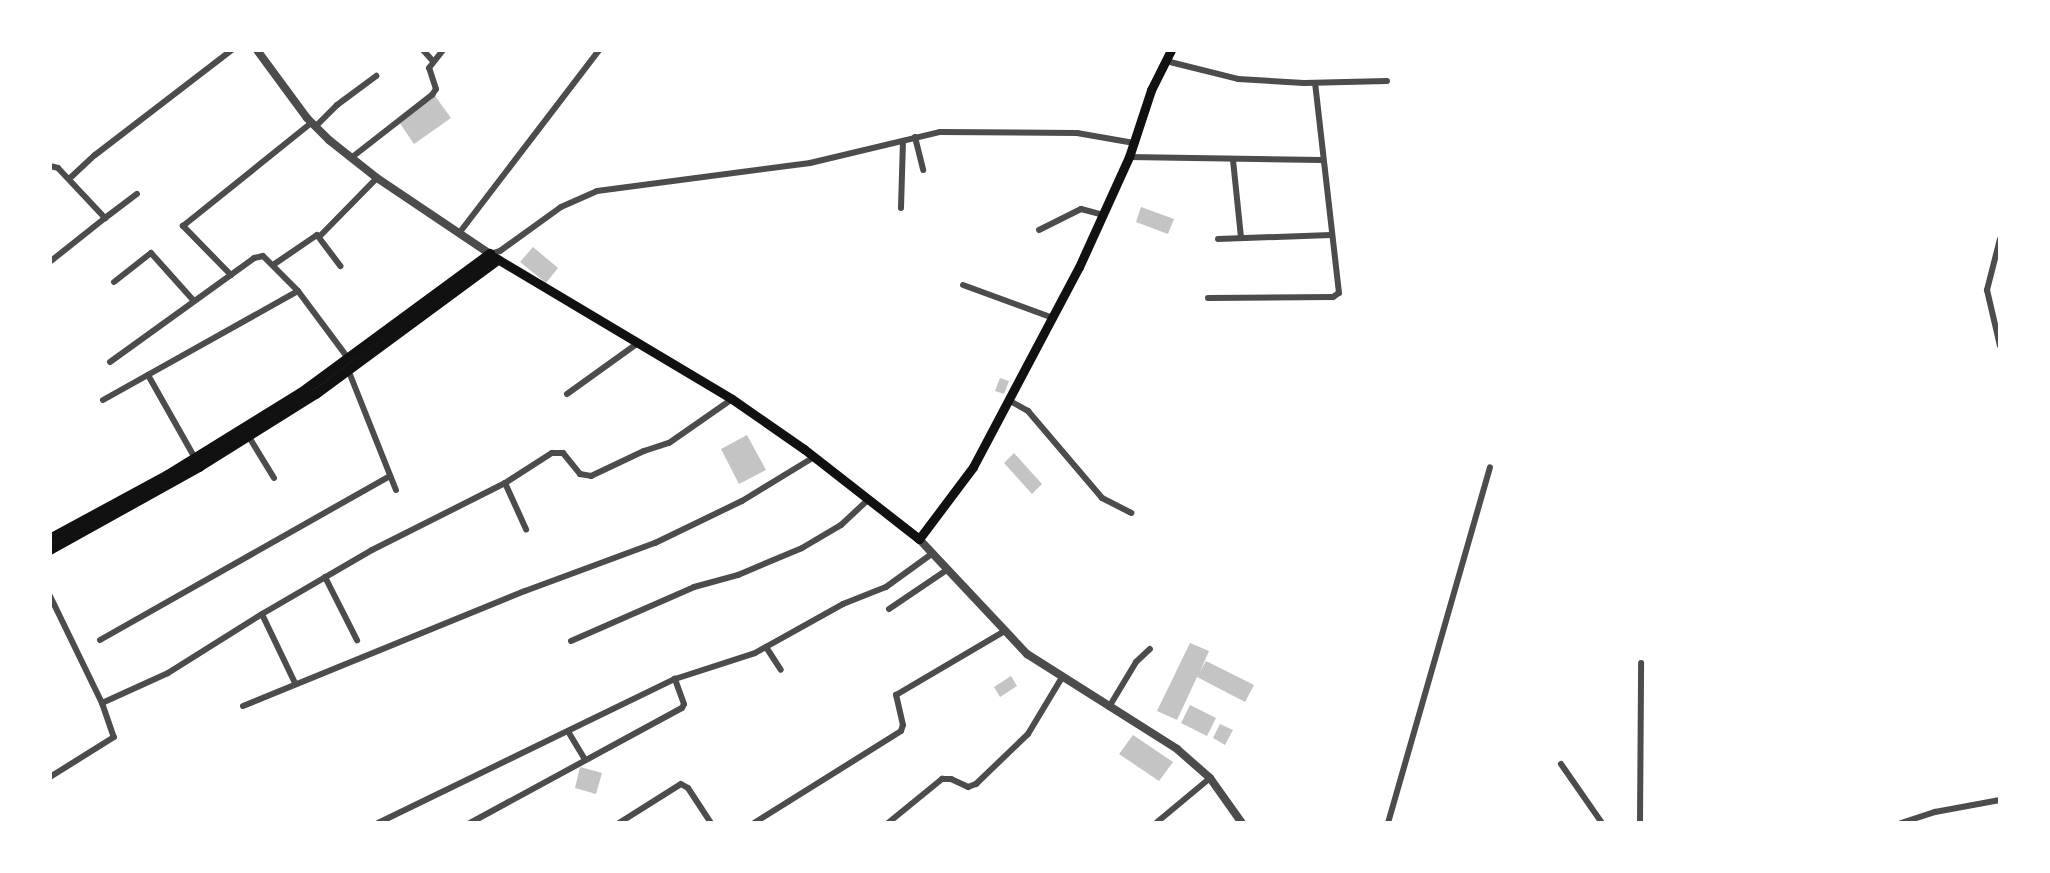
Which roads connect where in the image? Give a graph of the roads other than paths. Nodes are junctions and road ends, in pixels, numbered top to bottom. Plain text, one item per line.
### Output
1 (232, 50) edge
2 (257, 50) edge
3 (423, 50) edge
4 (443, 50) edge
5 (599, 50) edge
6 (1171, 50) edge
7 (433, 61) junction
8 (1166, 61) junction
9 (376, 76) dead end
10 (1387, 81) dead end
11 (1315, 83) junction
12 (313, 125) junction
13 (915, 137) junction
14 (903, 141) junction
15 (1134, 143) junction
16 (1129, 157) junction
17 (351, 158) junction
18 (1233, 160) junction
19 (1322, 160) junction
20 (50, 166) edge
21 (923, 170) dead end
22 (377, 178) junction
23 (69, 179) junction
24 (137, 194) dead end
25 (901, 208) dead end
26 (1104, 215) junction
27 (105, 218) junction
28 (1039, 230) dead end
29 (460, 232) junction
30 (1331, 235) junction
31 (320, 236) junction
32 (1241, 238) junction
33 (1218, 239) dead end
34 (2000, 239) edge
35 (496, 255) junction
36 (51, 261) edge
37 (273, 265) junction
38 (340, 266) dead end
39 (231, 275) junction
40 (114, 282) dead end
41 (963, 285) dead end
42 (298, 291) junction
43 (1208, 298) dead end
44 (194, 301) junction
45 (1053, 318) junction
46 (638, 343) junction
47 (2000, 346) edge
48 (110, 362) dead end
49 (351, 366) junction
50 (148, 375) junction
51 (567, 394) dead end
52 (732, 399) junction
53 (103, 400) dead end
54 (1010, 401) junction
55 (249, 437) junction
56 (814, 457) junction
57 (195, 458) junction
58 (1490, 467) dead end
59 (390, 476) junction
60 (274, 478) dead end
61 (505, 483) junction
62 (396, 490) dead end
63 (868, 500) junction
64 (1131, 513) dead end
65 (526, 529) dead end
66 (50, 539) edge
67 (919, 539) junction
68 (50, 550) edge
69 (933, 553) junction
70 (948, 569) junction
71 (325, 577) junction
72 (50, 596) edge
73 (889, 609) dead end
74 (262, 614) junction
75 (1003, 632) junction
76 (100, 640) dead end
77 (357, 640) dead end
78 (571, 641) dead end
79 (766, 647) junction
80 (1150, 649) dead end
81 (1641, 663) dead end
82 (781, 670) dead end
83 (675, 679) junction
84 (1061, 679) junction
85 (295, 683) junction
86 (102, 703) junction
87 (243, 706) dead end
88 (1109, 707) junction
89 (569, 733) junction
90 (585, 760) junction
91 (1561, 764) dead end
92 (50, 777) edge
93 (1210, 778) junction
94 (2000, 800) edge
95 (378, 823) edge
96 (470, 823) edge
97 (619, 823) edge
98 (711, 823) edge
99 (754, 823) edge
100 (888, 823) edge
101 (1156, 823) edge
102 (1242, 823) edge
103 (1388, 823) edge
104 (1602, 823) edge
105 (1640, 823) edge
106 (1901, 823) edge

1 - 23 street
2 - 12 street
3 - 7 street
4 - 7 street
5 - 29 street
6 - 8 main road
7 - 17 street
8 - 11 street
8 - 15 main road
9 - 12 street
10 - 11 street
11 - 19 street
12 - 17 street
12 - 39 street
13 - 14 street
13 - 15 street
13 - 21 street
14 - 25 street
14 - 35 street
15 - 16 main road
16 - 18 street
16 - 26 main road
17 - 22 street
18 - 19 street
18 - 32 street
19 - 30 street
20 - 23 street
22 - 29 street
22 - 31 street
23 - 27 street
24 - 27 street
26 - 28 street
26 - 45 main road
27 - 36 street
29 - 35 street
30 - 32 street
30 - 43 street
31 - 37 street
31 - 38 street
32 - 33 street
34 - 47 street
35 - 46 main road
35 - 49 main road
37 - 39 street
37 - 42 street
39 - 44 street
40 - 44 street
41 - 45 street
42 - 49 street
42 - 50 street
44 - 48 street
45 - 54 main road
46 - 51 street
46 - 52 main road
49 - 55 main road
49 - 57 main road
49 - 59 street
50 - 53 street
50 - 57 street
52 - 56 main road
52 - 61 street
54 - 64 street
54 - 67 main road
55 - 60 street
55 - 68 main road
56 - 63 main road
56 - 85 street
57 - 66 main road
58 - 103 street
59 - 62 street
59 - 76 street
61 - 65 street
61 - 71 street
63 - 67 main road
63 - 78 street
67 - 69 street
69 - 70 street
69 - 79 street
70 - 73 street
70 - 75 street
71 - 74 street
71 - 77 street
72 - 86 street
74 - 85 street
74 - 86 street
75 - 84 street
75 - 99 street
79 - 82 street
79 - 83 street
80 - 88 street
81 - 105 street
83 - 89 street
83 - 90 street
84 - 88 street
84 - 100 street
85 - 87 street
86 - 92 street
88 - 93 street
89 - 90 street
89 - 95 street
90 - 96 street
91 - 104 street
93 - 101 street
93 - 102 street
94 - 106 street
97 - 98 street

